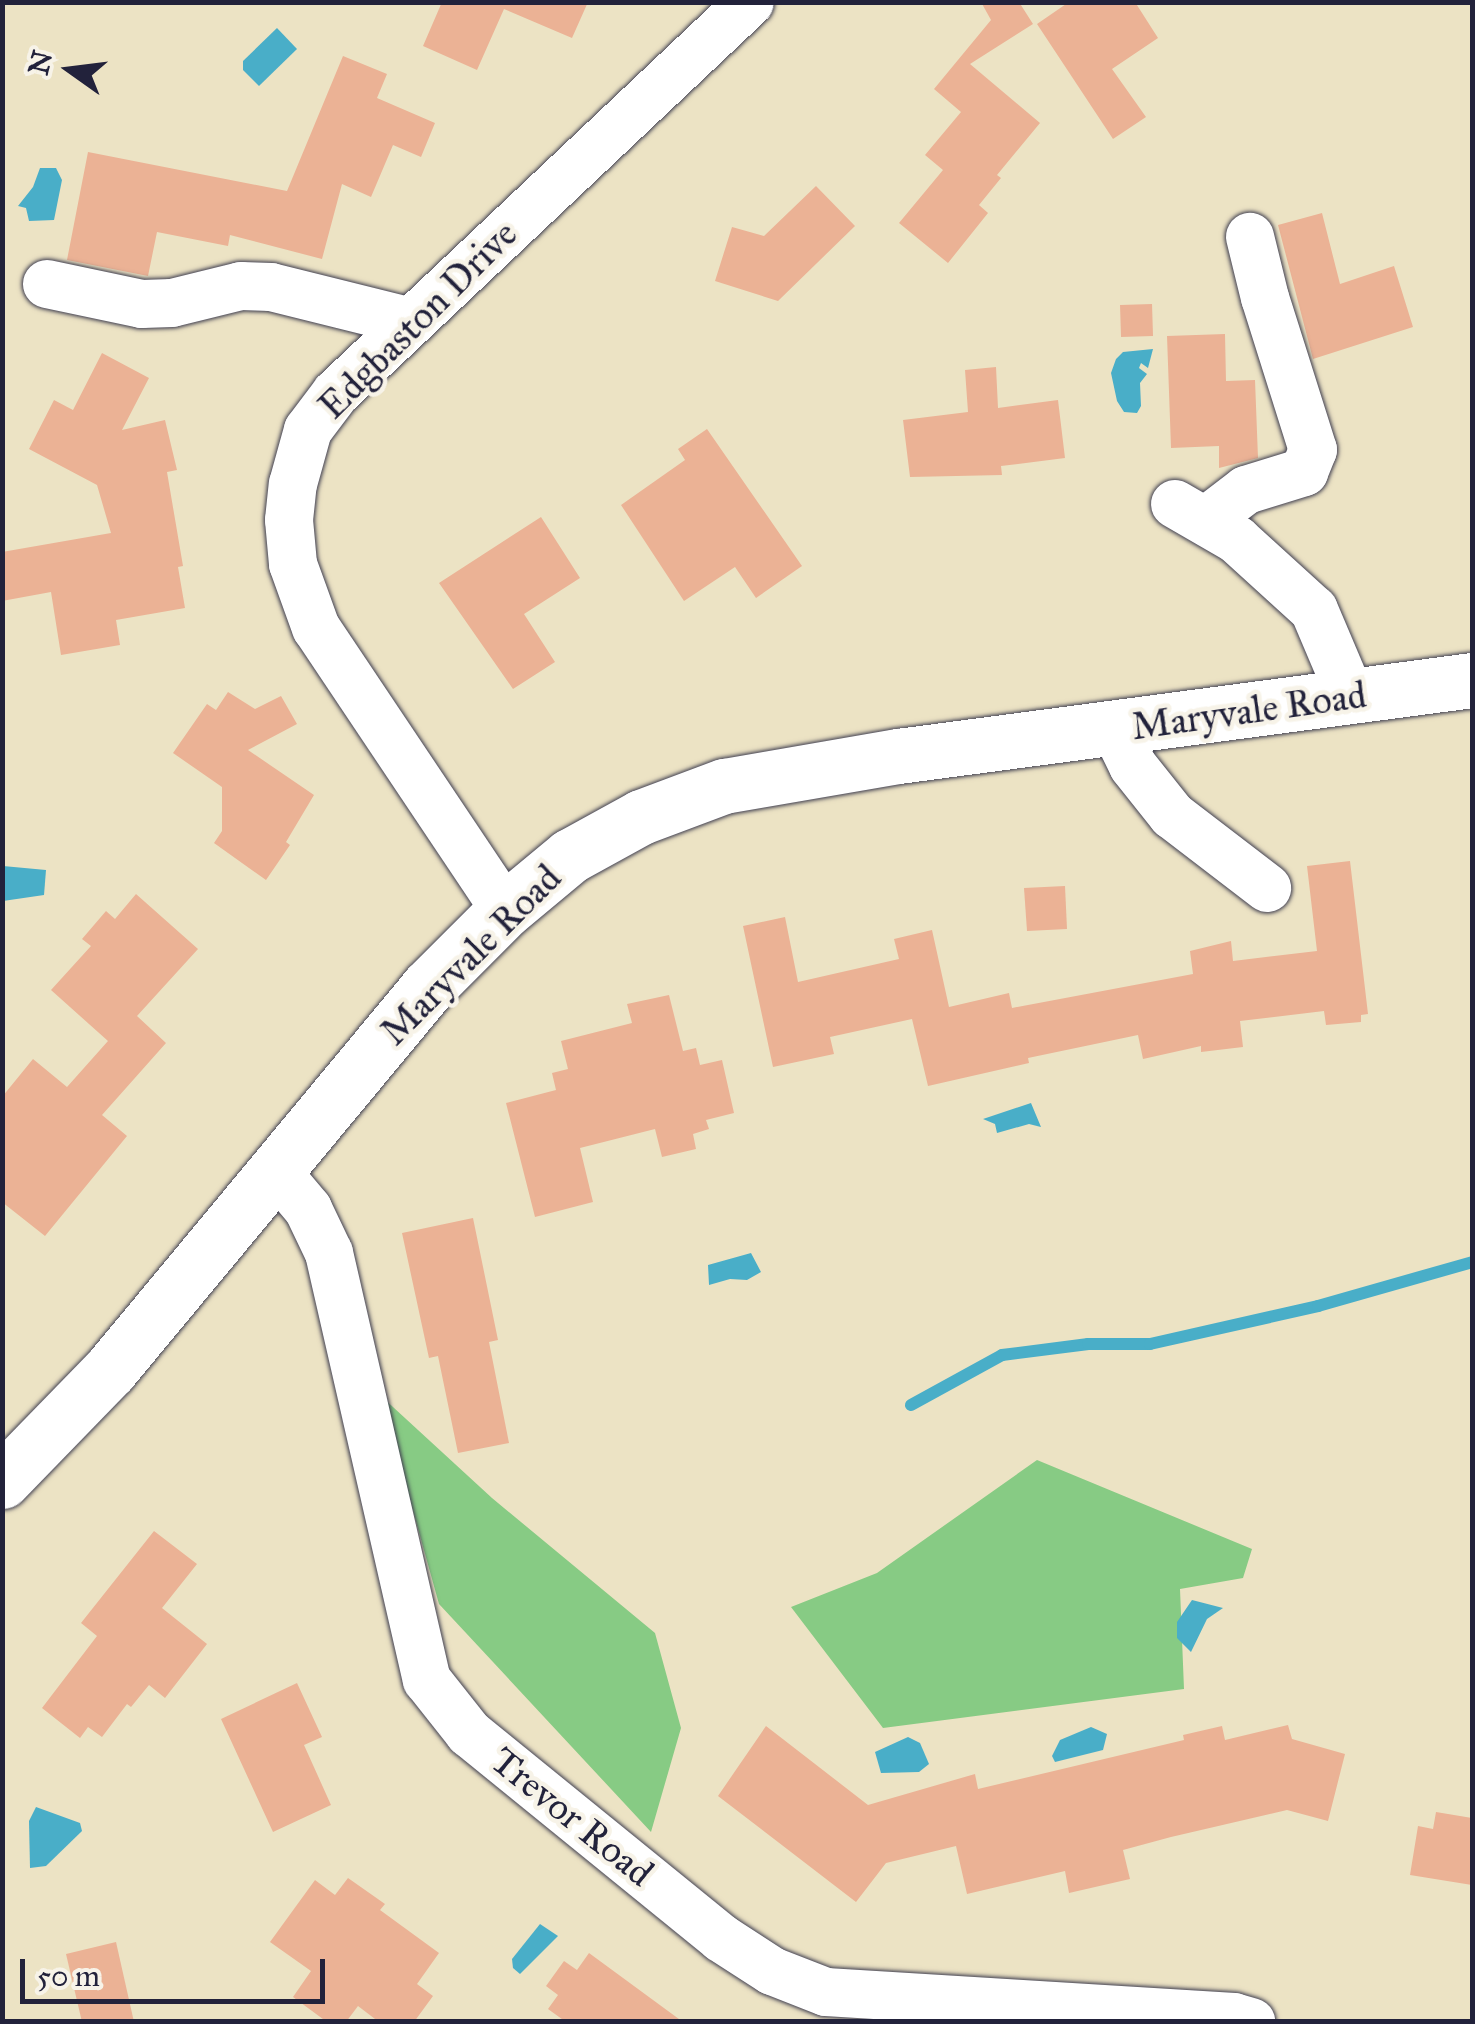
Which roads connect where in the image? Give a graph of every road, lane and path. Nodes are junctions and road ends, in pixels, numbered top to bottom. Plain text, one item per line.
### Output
1 (750, 2) edge
2 (1250, 237) dead end
3 (48, 284) dead end
4 (411, 322) junction
5 (1472, 680) edge
6 (1351, 697) junction
7 (1114, 729) junction
8 (1267, 888) dead end
9 (505, 910) junction
10 (276, 1171) junction
11 (2, 1481) edge
12 (1251, 2022) edge

1 - 4 street, Edgbaston Drive
2 - 6 street
3 - 4 street
4 - 9 street, Edgbaston Drive
5 - 6 street, Maryvale Road
6 - 7 street, Maryvale Road
7 - 8 street
7 - 9 street, Maryvale Road
9 - 10 street, Maryvale Road
10 - 11 street, Maryvale Road
10 - 12 street, Trevor Road

